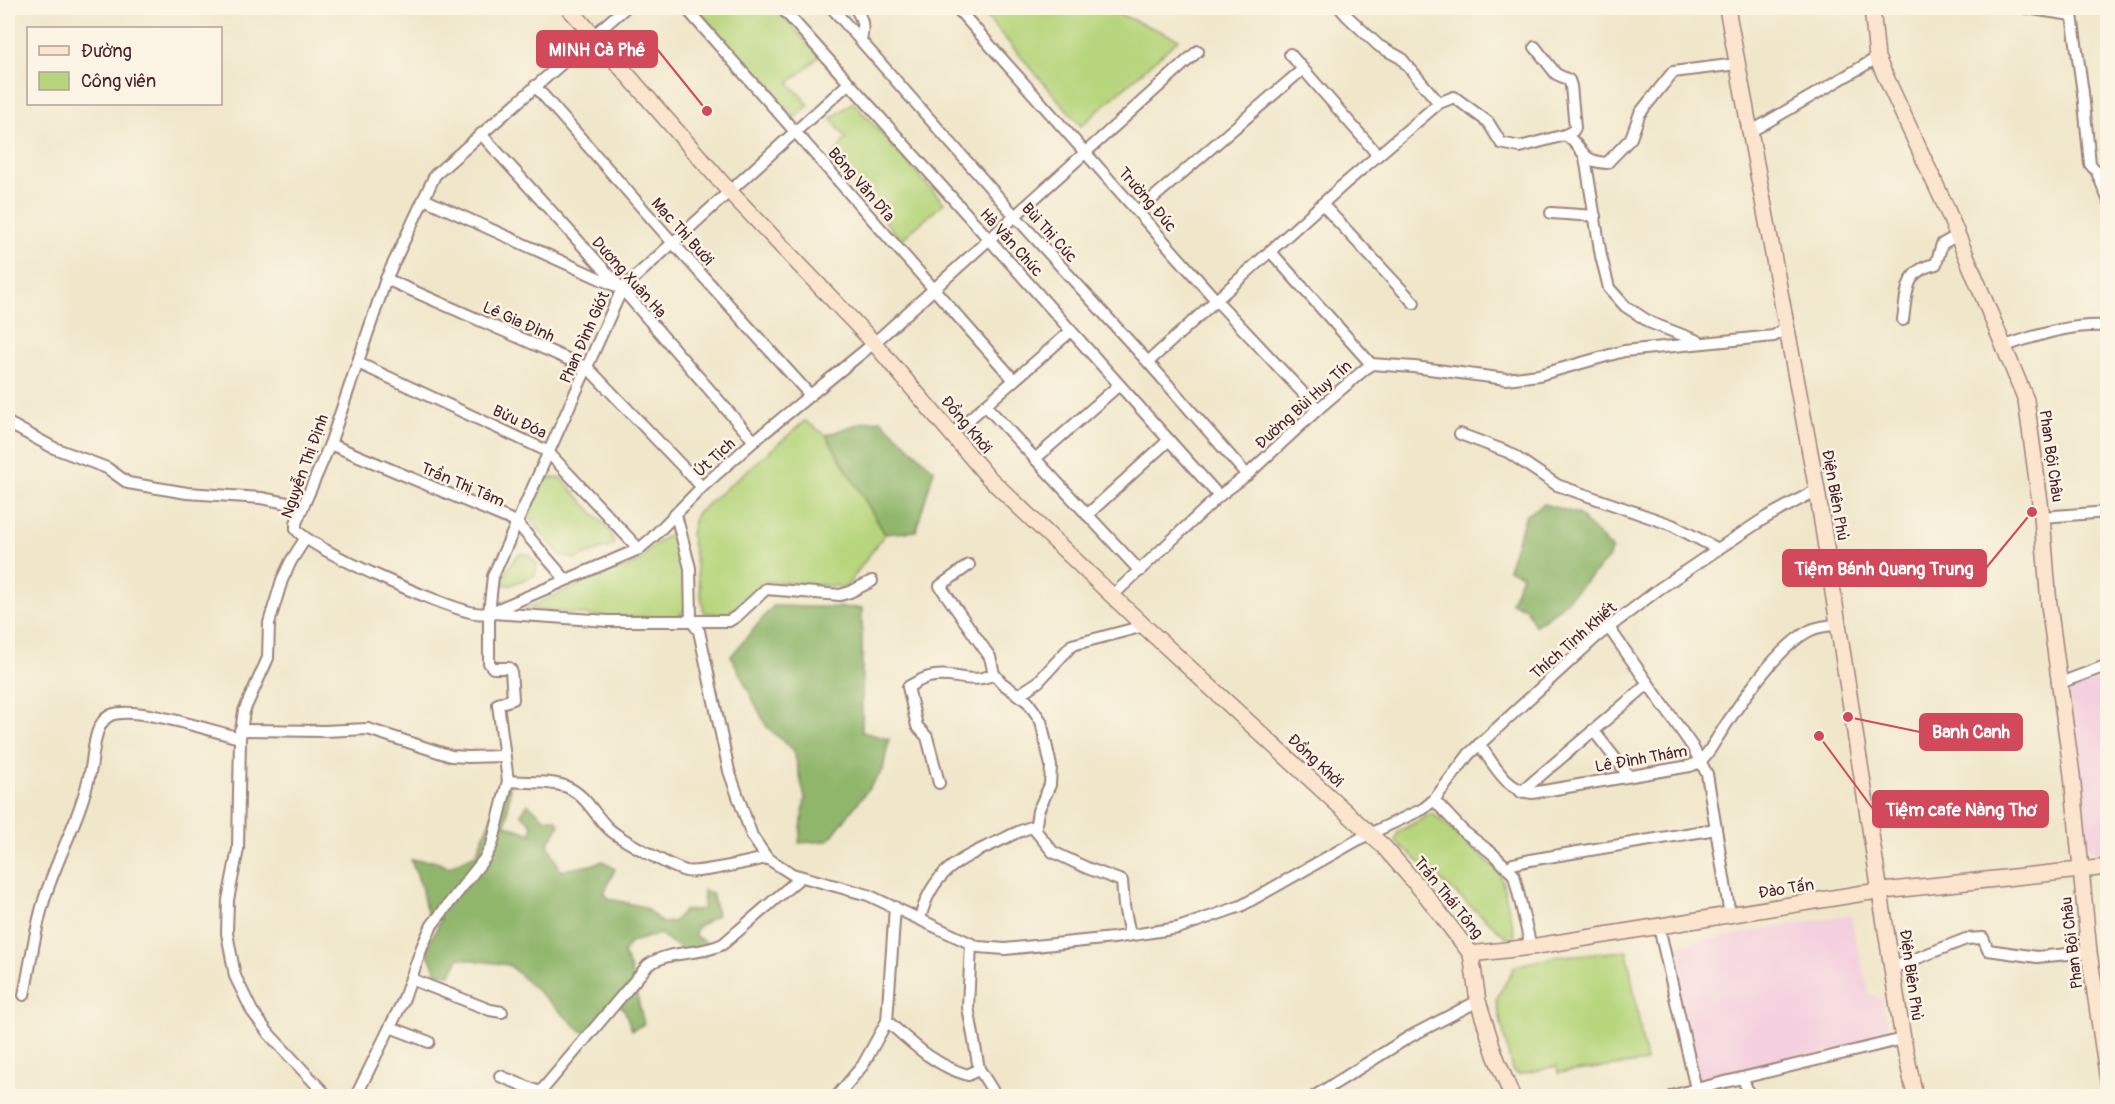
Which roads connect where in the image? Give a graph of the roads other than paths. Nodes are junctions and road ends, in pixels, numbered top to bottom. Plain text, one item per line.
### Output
1 (569, 8) edge
2 (625, 8) edge
3 (686, 8) edge
4 (782, 8) edge
5 (832, 8) edge
6 (855, 8) edge
7 (957, 8) edge
8 (1340, 8) edge
9 (1727, 8) edge
10 (1872, 8) edge
11 (2026, 8) edge
12 (2072, 11) edge
13 (593, 34) junction
14 (861, 40) junction
15 (1535, 46) dead end
16 (1198, 51) dead end
17 (1290, 54) dead end
18 (1877, 58) junction
19 (1737, 64) junction
20 (1303, 69) junction
21 (849, 83) junction
22 (536, 86) junction
23 (1439, 103) junction
24 (795, 131) junction
25 (1750, 132) junction
26 (481, 135) junction
27 (1565, 135) junction
28 (1086, 152) junction
29 (1378, 155) junction
30 (1585, 157) junction
31 (729, 191) junction
32 (424, 199) junction
33 (2108, 199) edge
34 (1322, 204) junction
35 (1138, 212) junction
36 (1551, 213) dead end
37 (1015, 216) junction
38 (1595, 216) junction
39 (1958, 235) junction
40 (988, 238) junction
41 (673, 243) junction
42 (1270, 251) junction
43 (386, 279) junction
44 (933, 288) junction
45 (622, 289) junction
46 (1215, 299) junction
47 (1414, 303) dead end
48 (1903, 320) dead end
49 (1787, 322) junction
50 (2108, 326) edge
51 (1071, 331) junction
52 (1702, 342) junction
53 (874, 343) junction
54 (2005, 346) junction
55 (1148, 362) junction
56 (358, 363) junction
57 (1371, 364) junction
58 (588, 368) junction
59 (1014, 380) junction
60 (1119, 385) junction
61 (810, 395) junction
62 (985, 405) junction
63 (1318, 409) junction
64 (8, 423) edge
65 (952, 434) junction
66 (1460, 434) dead end
67 (1169, 440) junction
68 (754, 441) junction
69 (330, 444) junction
70 (547, 451) junction
71 (1035, 459) junction
72 (1247, 475) junction
73 (702, 487) junction
74 (1817, 490) junction
75 (1219, 496) junction
76 (303, 506) junction
77 (2108, 512) edge
78 (676, 515) junction
79 (1087, 515) junction
80 (2042, 517) junction
81 (516, 522) junction
82 (305, 539) junction
83 (639, 549) junction
84 (1718, 549) junction
85 (969, 565) dead end
86 (1140, 571) junction
87 (565, 579) junction
88 (872, 581) dead end
89 (1112, 596) junction
90 (489, 614) junction
91 (691, 621) junction
92 (1839, 624) junction
93 (1144, 626) junction
94 (1609, 628) junction
95 (2108, 665) edge
96 (994, 674) junction
97 (2060, 683) junction
98 (1648, 684) junction
99 (1018, 695) junction
100 (1593, 730) junction
101 (240, 734) junction
102 (1479, 744) junction
103 (504, 756) junction
104 (1700, 762) junction
105 (1629, 776) junction
106 (508, 781) junction
107 (939, 783) dead end
108 (1521, 792) junction
109 (1434, 800) junction
110 (1036, 826) junction
111 (1716, 829) junction
112 (1369, 834) junction
113 (767, 858) junction
114 (2108, 867) edge
115 (1509, 868) junction
116 (2081, 870) junction
117 (801, 876) junction
118 (1881, 891) junction
119 (896, 908) junction
120 (1731, 915) junction
121 (920, 918) junction
122 (1659, 927) junction
123 (1130, 935) junction
124 (971, 944) junction
125 (1531, 947) junction
126 (2089, 952) junction
127 (1472, 954) junction
128 (1892, 968) junction
129 (411, 979) junction
130 (24, 995) dead end
131 (1478, 1001) junction
132 (502, 1012) dead end
133 (887, 1021) junction
134 (390, 1027) junction
135 (1903, 1040) junction
136 (429, 1042) dead end
137 (980, 1069) junction
138 (500, 1076) dead end
139 (1743, 1078) junction
140 (2108, 1081) edge
141 (1696, 1089) junction
142 (538, 1094) edge
143 (327, 1096) edge
144 (356, 1096) edge
145 (837, 1096) edge
146 (996, 1096) edge
147 (1316, 1096) edge
148 (1512, 1096) edge
149 (1672, 1096) edge
150 (1749, 1096) edge
151 (1915, 1096) edge

1 - 13 street, Đồng Khởi
2 - 13 street, Nguyễn Thị Định
3 - 24 street, Bông Văn Dĩa
4 - 21 street, Hà Văn Chúc
5 - 14 street, Bùi Thị Cúc
6 - 14 street
7 - 28 street, Trường Đúc
8 - 23 street
9 - 19 street, Điện Biên Phủ
10 - 18 street, Phan Bội Châu
11 - 12 street
12 - 33 street
13 - 22 street, Nguyễn Thị Định
13 - 31 street, Đồng Khởi
14 - 37 street, Bùi Thị Cúc
15 - 27 street
16 - 28 street, Út Tịch
17 - 20 street
18 - 25 street
18 - 39 street, Phan Bội Châu
19 - 25 street, Điện Biên Phủ
19 - 30 street
20 - 29 street
20 - 35 street
21 - 24 street, Phan Đình Giót
21 - 40 street, Hà Văn Chúc
22 - 26 street, Nguyễn Thị Định
22 - 41 street, Mạc Thị Bưởi
23 - 27 street
23 - 29 street
24 - 31 street, Phan Đình Giót
24 - 44 street, Bông Văn Dĩa
25 - 49 street, Điện Biên Phủ
26 - 32 street, Nguyễn Thị Định
26 - 45 street, Dương Xuân Hạ
27 - 30 street
28 - 35 street, Trường Đúc
28 - 37 street, Út Tịch
29 - 34 street
30 - 38 street
31 - 41 street, Phan Đình Giót
31 - 53 street, Đồng Khởi
32 - 43 street, Nguyễn Thị Định
32 - 45 street
34 - 42 street
34 - 47 street
35 - 46 street, Trường Đúc
36 - 38 street
37 - 40 street, Út Tịch
37 - 55 street, Bùi Thị Cúc
38 - 52 street
39 - 48 street
39 - 54 street, Phan Bội Châu
40 - 44 street, Út Tịch
40 - 51 street, Hà Văn Chúc
41 - 45 street, Phan Đình Giót
41 - 61 street, Mạc Thị Bưởi
42 - 46 street
42 - 57 street
43 - 56 street, Nguyễn Thị Định
43 - 58 street, Lê Gia Đỉnh
44 - 53 street, Út Tịch
44 - 59 street, Bông Văn Dĩa
45 - 58 street, Phan Đình Giót
45 - 68 street, Dương Xuân Hạ
46 - 55 street
46 - 63 street, Trường Đúc
49 - 52 street, Đường Bùi Huy Tín
49 - 74 street, Điện Biên Phủ
50 - 54 street
51 - 59 street
51 - 60 street, Hà Văn Chúc
52 - 57 street, Đường Bùi Huy Tín
53 - 61 street, Út Tịch
53 - 65 street, Đồng Khởi
54 - 80 street, Phan Bội Châu
55 - 72 street, Bùi Thị Cúc
56 - 69 street, Nguyễn Thị Định
56 - 70 street, Bửu Đóa
57 - 63 street, Đường Bùi Huy Tín
58 - 70 street, Phan Đình Giót
58 - 73 street, Lê Gia Đỉnh
59 - 62 street
60 - 67 street, Hà Văn Chúc
60 - 71 street
61 - 68 street, Út Tịch
62 - 65 street
62 - 71 street
63 - 72 street, Đường Bùi Huy Tín
64 - 76 street
65 - 89 street, Đồng Khởi
66 - 84 street
67 - 75 street, Hà Văn Chúc
67 - 79 street
68 - 73 street, Út Tịch
69 - 76 street, Nguyễn Thị Định
69 - 81 street, Trần Thị Tâm
70 - 81 street, Phan Đình Giót
70 - 83 street, Bửu Đóa
71 - 79 street
72 - 75 street, Đường Bùi Huy Tín
73 - 78 street, Út Tịch
74 - 84 street, Thích Tịnh Khiết
74 - 92 street, Điện Biên Phủ
75 - 86 street, Đường Bùi Huy Tín
76 - 82 street, Nguyễn Thị Định
77 - 80 street
78 - 83 street, Út Tịch
78 - 91 street
79 - 86 street
80 - 97 street, Phan Bội Châu
81 - 87 street, Trần Thị Tâm
81 - 90 street, Phan Đình Giót
82 - 90 street
82 - 101 street, Nguyễn Thị Định
83 - 87 street, Út Tịch
84 - 94 street, Thích Tịnh Khiết
85 - 96 street
86 - 89 street, Đường Bùi Huy Tín
87 - 90 street, Út Tịch
88 - 91 street
89 - 93 street, Đồng Khởi
90 - 91 street
90 - 103 street, Phan Đình Giót
91 - 113 street
92 - 104 street, Lê Đình Thám
92 - 118 street, Điện Biên Phủ
93 - 99 street
93 - 112 street, Đồng Khởi
94 - 98 street
94 - 102 street, Thích Tịnh Khiết
95 - 97 street
96 - 99 street
96 - 107 street
97 - 116 street, Phan Bội Châu
98 - 100 street
98 - 104 street
99 - 110 street
100 - 105 street
100 - 108 street
101 - 103 street
101 - 130 street
101 - 143 street, Nguyễn Thị Định
102 - 108 street
102 - 109 street, Thích Tịnh Khiết
103 - 106 street
104 - 105 street, Lê Đình Thám
104 - 111 street
105 - 108 street, Lê Đình Thám
106 - 113 street
106 - 129 street
109 - 112 street, Thích Tịnh Khiết
109 - 115 street
110 - 121 street
110 - 123 street
111 - 115 street
111 - 120 street
112 - 123 street, Thích Tịnh Khiết
112 - 127 street, Trần Thái Tông
113 - 117 street, Thích Tịnh Khiết
114 - 116 street, Đào Tấn
115 - 125 street
116 - 118 street, Đào Tấn
116 - 126 street, Phan Bội Châu
117 - 119 street, Thích Tịnh Khiết
117 - 142 street
118 - 120 street, Đào Tấn
118 - 128 street, Điện Biên Phủ
119 - 121 street, Thích Tịnh Khiết
119 - 133 street
120 - 122 street, Đào Tấn
121 - 124 street, Thích Tịnh Khiết
122 - 125 street, Đào Tấn
122 - 141 street
123 - 124 street, Thích Tịnh Khiết
124 - 137 street
125 - 127 street, Đào Tấn
126 - 128 street
126 - 140 street, Phan Bội Châu
127 - 131 street, Trần Thái Tông
128 - 135 street, Điện Biên Phủ
129 - 132 street
129 - 134 street
131 - 147 street
131 - 148 street, Trần Thái Tông
133 - 137 street
133 - 145 street
134 - 136 street
134 - 144 street
135 - 139 street
135 - 151 street, Điện Biên Phủ
137 - 146 street
138 - 142 street
139 - 141 street
139 - 150 street
141 - 149 street

